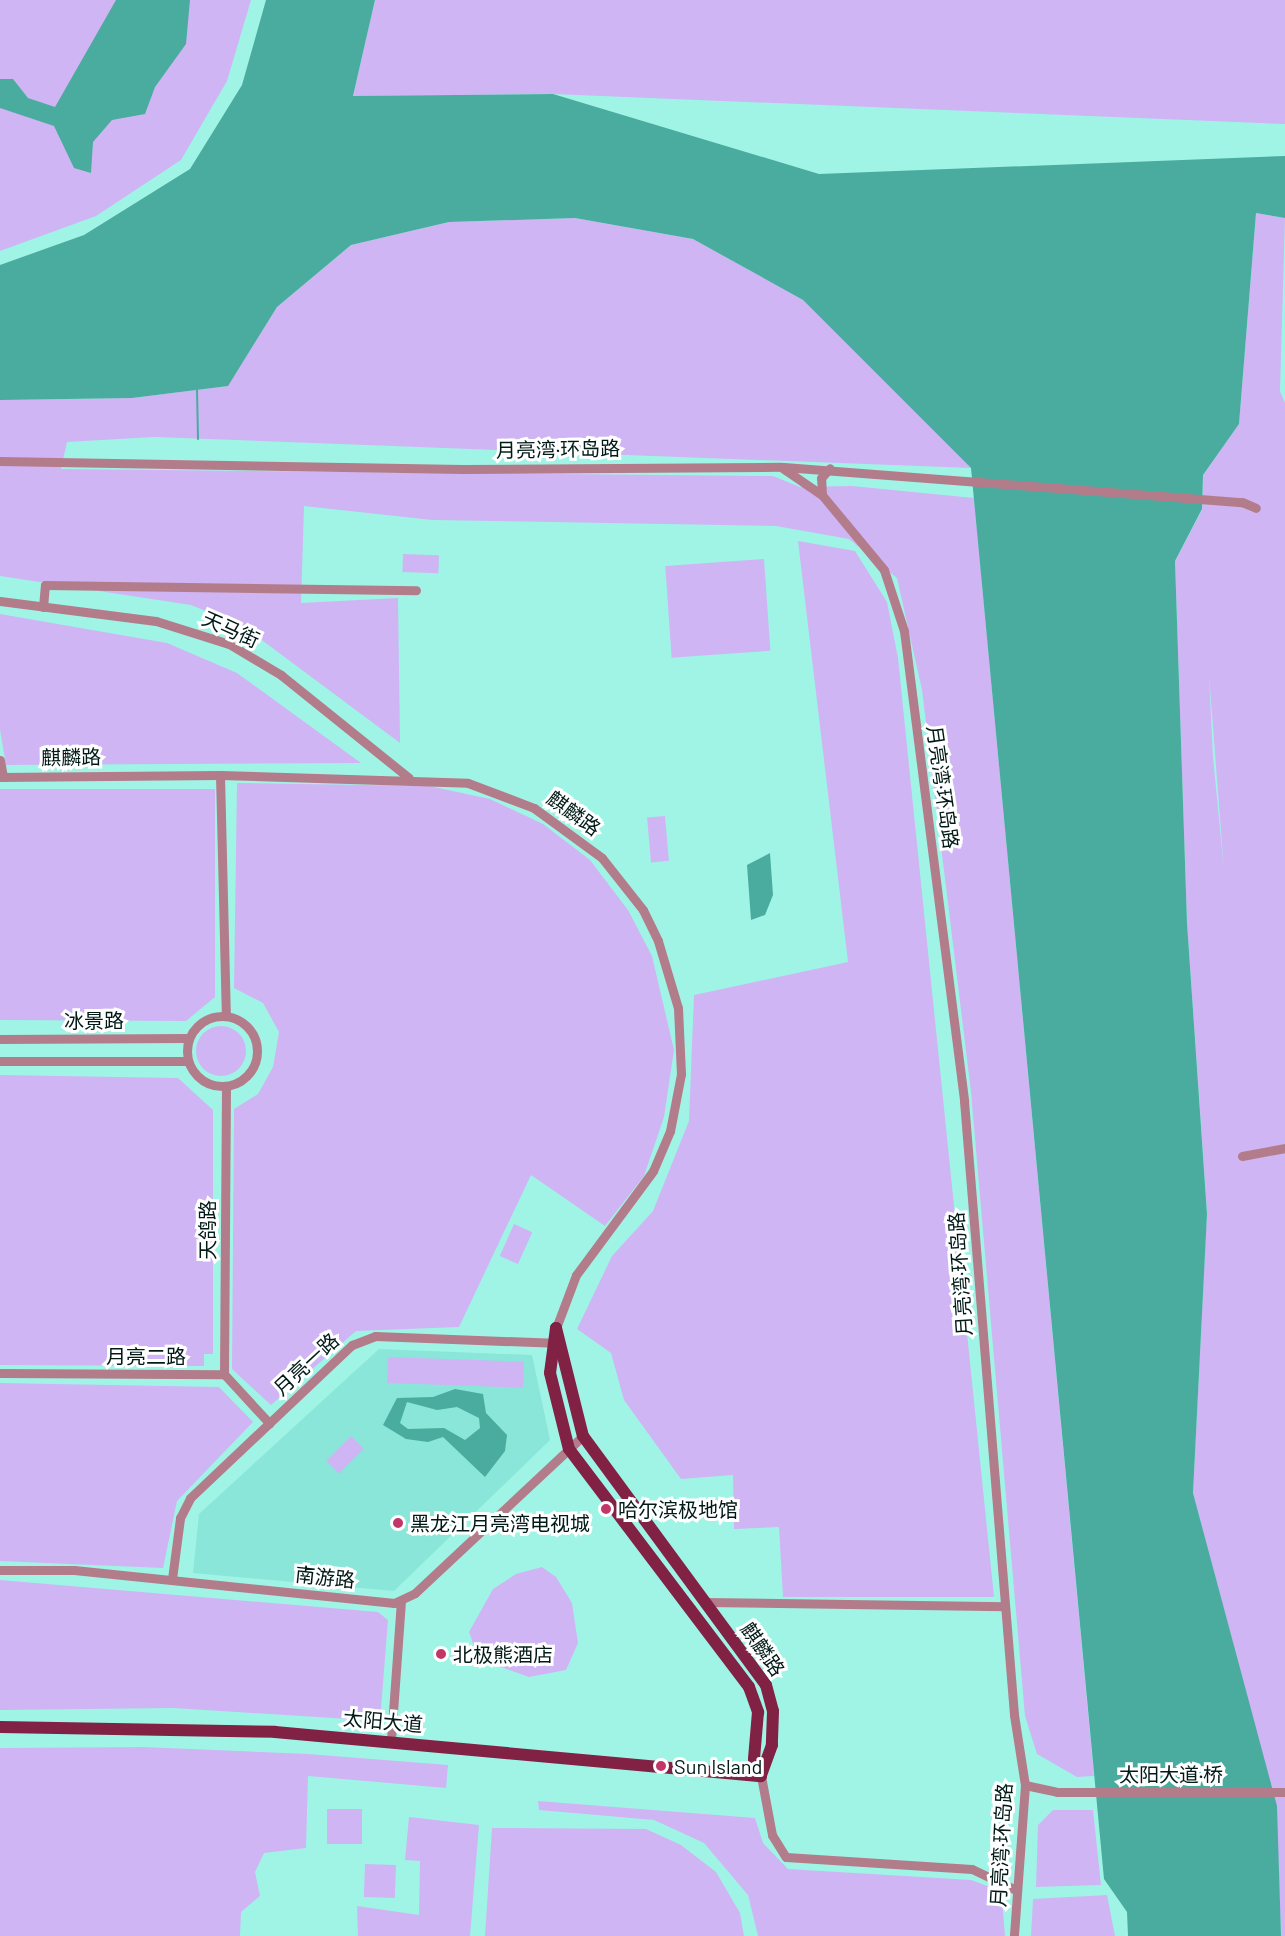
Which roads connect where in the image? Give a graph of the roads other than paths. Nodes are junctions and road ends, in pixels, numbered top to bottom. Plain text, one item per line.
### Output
1 (0, 461) edge
2 (782, 467) junction
3 (830, 468) junction
4 (822, 495) junction
5 (1256, 508) dead end
6 (416, 590) dead end
7 (0, 601) edge
8 (43, 607) junction
9 (0, 760) edge
10 (220, 775) junction
11 (1, 777) edge
12 (409, 778) junction
13 (226, 1016) junction
14 (189, 1038) junction
15 (0, 1039) edge
16 (188, 1060) junction
17 (0, 1061) edge
18 (226, 1086) junction
19 (1285, 1148) edge
20 (1242, 1156) dead end
21 (556, 1329) joint
22 (557, 1342) junction
23 (0, 1373) edge
24 (224, 1374) junction
25 (269, 1423) junction
26 (582, 1436) junction
27 (569, 1449) junction
28 (0, 1570) edge
29 (172, 1579) junction
30 (401, 1601) junction
31 (705, 1602) junction
32 (1005, 1606) junction
33 (0, 1727) edge
34 (391, 1740) junction
35 (761, 1776) junction
36 (1025, 1785) junction
37 (1285, 1792) edge
38 (1016, 1890) junction
39 (1014, 1936) edge

1 - 2 street, 月亮湾·环岛路
2 - 3 street
2 - 4 street, 月亮湾·环岛路
3 - 4 street
3 - 5 street
4 - 32 street, 月亮湾·环岛路
6 - 8 street
7 - 8 street, 天马街
8 - 12 street, 天马街
9 - 11 street
10 - 11 street, 麒麟路
10 - 12 street, 麒麟路
10 - 13 street
12 - 21 street, 麒麟路
13 - 14 street
13 - 18 street
14 - 15 street, 冰景路
14 - 16 street
16 - 17 street, 冰景路
16 - 18 street
18 - 24 street, 天鸽路
19 - 20 street
21 - 22 main road, 麒麟路
22 - 25 street, 月亮一路
22 - 26 main road, 麒麟路
22 - 27 main road, 麒麟路
23 - 24 street, 月亮二路
24 - 25 street
25 - 29 street, 月亮一路
26 - 27 street
26 - 31 main road, 麒麟路
27 - 30 street
27 - 35 main road, 麒麟路
28 - 29 street, 南游路
29 - 30 street, 南游路
30 - 34 street
31 - 32 street
31 - 35 main road, 麒麟路
32 - 36 street, 月亮湾·环岛路
33 - 34 main road, 太阳大道
34 - 35 main road, 太阳大道
35 - 38 street
36 - 37 street, 太阳大道·桥
36 - 38 street, 月亮湾·环岛路
38 - 39 street, 月亮湾·环岛路

